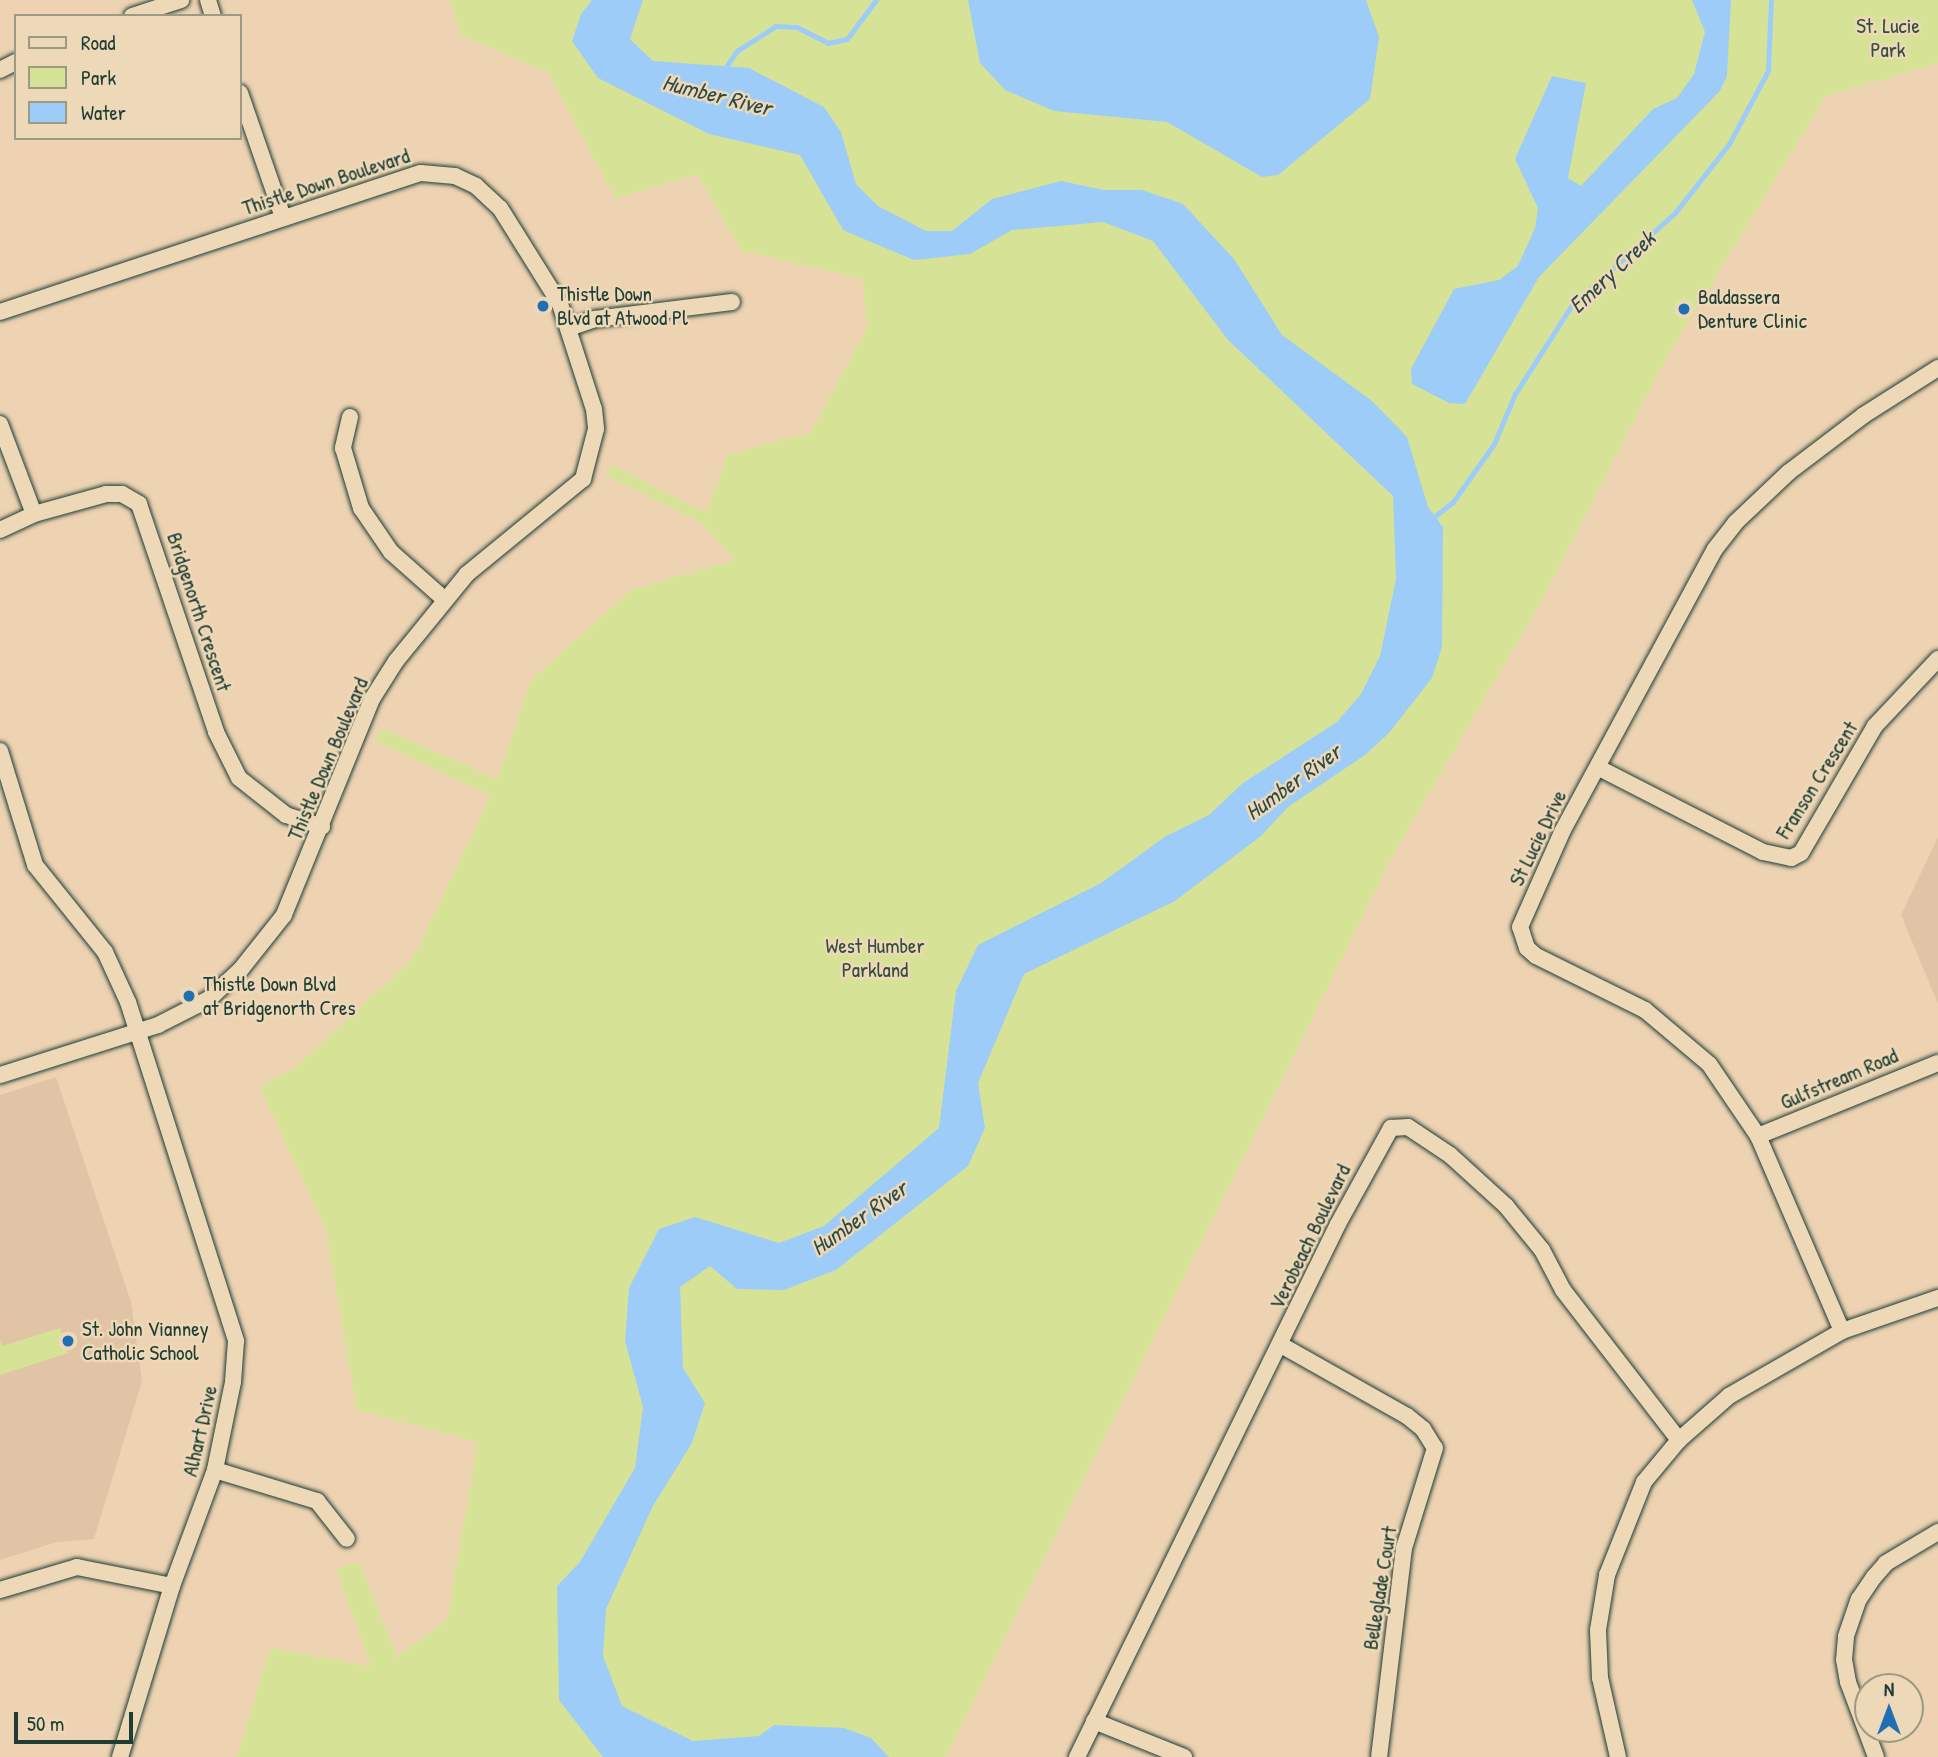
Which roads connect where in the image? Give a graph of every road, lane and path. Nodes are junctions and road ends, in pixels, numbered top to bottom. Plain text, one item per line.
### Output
1 (181, 0) edge
2 (138, 14) edge
3 (242, 99) edge
4 (283, 217) junction
5 (732, 302) dead end
6 (0, 312) edge
7 (569, 328) junction
8 (1938, 368) edge
9 (350, 417) dead end
10 (0, 424) edge
11 (34, 514) junction
12 (0, 530) edge
13 (445, 600) junction
14 (1938, 659) edge
15 (0, 751) edge
16 (1599, 768) junction
17 (322, 827) junction
18 (139, 1031) junction
19 (1938, 1063) edge
20 (0, 1075) edge
21 (1758, 1136) junction
22 (1938, 1298) edge
23 (1842, 1331) junction
24 (1281, 1345) junction
25 (1679, 1440) junction
26 (215, 1470) junction
27 (1938, 1532) edge
28 (347, 1539) dead end
29 (172, 1586) junction
30 (0, 1590) edge
31 (1094, 1721) junction
32 (120, 1757) edge
33 (1077, 1757) edge
34 (1184, 1757) edge
35 (1379, 1757) edge
36 (1618, 1757) edge
37 (1876, 1757) edge

1 - 2 street
3 - 4 street
4 - 6 street, Thistle Down Boulevard
4 - 7 street, Thistle Down Boulevard
5 - 7 street
7 - 13 street, Thistle Down Boulevard
8 - 16 street, St Lucie Drive
9 - 13 street
10 - 11 street
11 - 12 street, Bridgenorth Crescent
11 - 17 street, Bridgenorth Crescent
13 - 17 street, Thistle Down Boulevard
14 - 16 street, Franson Crescent
15 - 18 street
16 - 21 street, St Lucie Drive
17 - 18 street, Thistle Down Boulevard
18 - 20 street, Thistle Down Boulevard
18 - 26 street, Alhart Drive
19 - 21 street, Gulfstream Road
21 - 23 street, St Lucie Drive
22 - 23 street
23 - 25 street
24 - 25 street, Verobeach Boulevard
24 - 31 street, Verobeach Boulevard
24 - 35 street, Belleglade Court
25 - 36 street
26 - 28 street
26 - 29 street, Alhart Drive
27 - 37 street
29 - 30 street
29 - 32 street, Alhart Drive
31 - 33 street, Verobeach Boulevard
31 - 34 street

